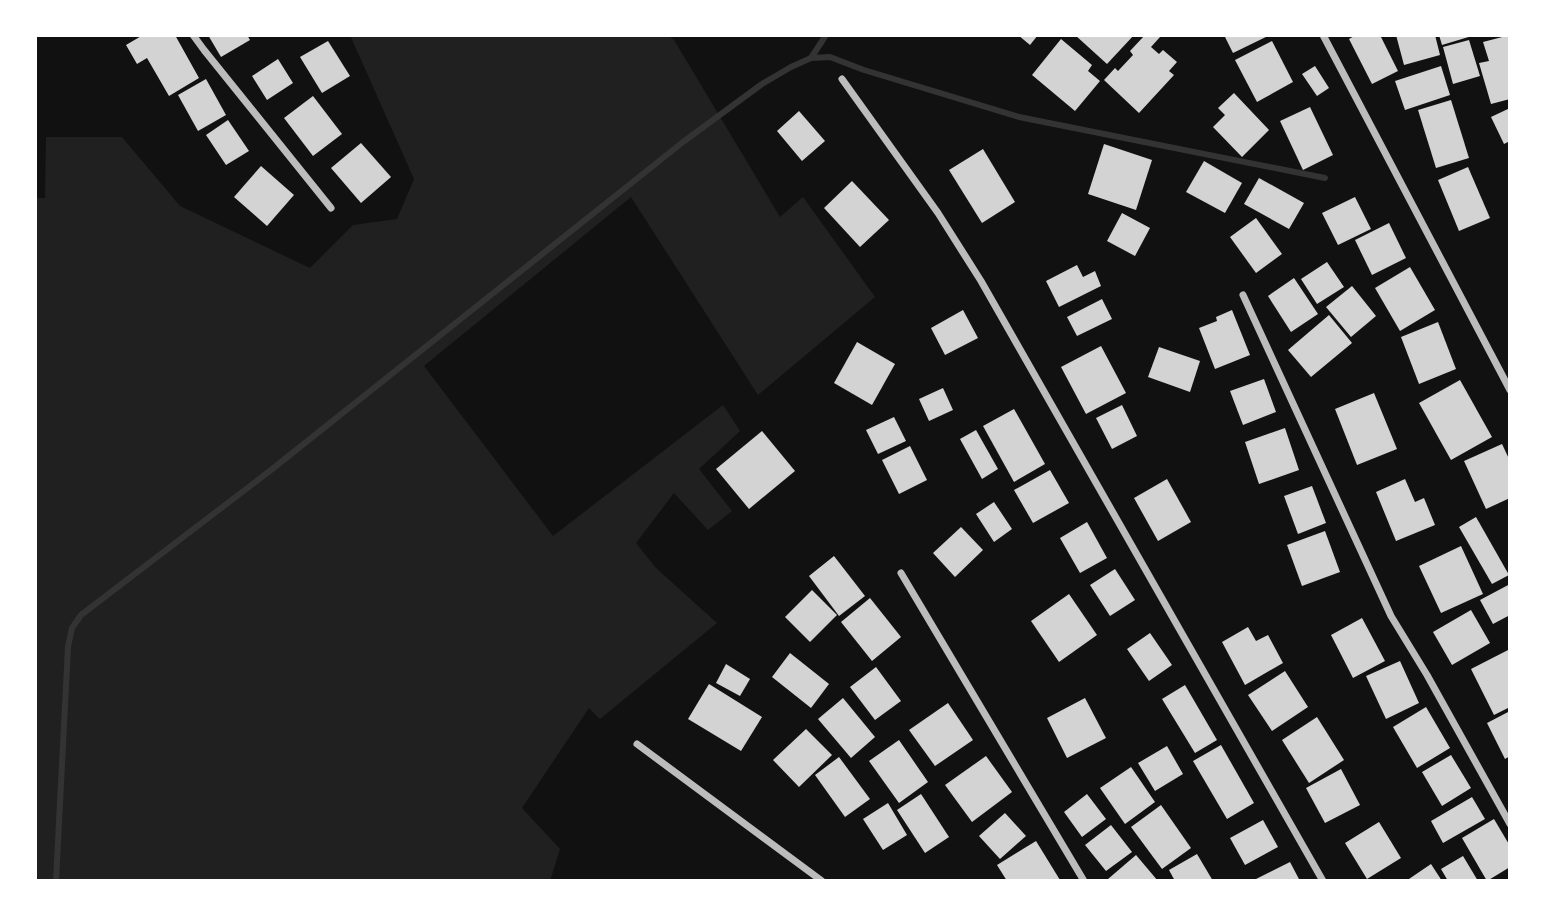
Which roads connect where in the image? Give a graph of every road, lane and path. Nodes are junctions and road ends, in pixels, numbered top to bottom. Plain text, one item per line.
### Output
1 (193, 35) edge
2 (1323, 35) edge
3 (842, 79) dead end
4 (331, 208) dead end
5 (1242, 295) dead end
6 (1510, 390) edge
7 (901, 573) dead end
8 (637, 744) dead end
9 (1510, 824) edge
10 (822, 881) edge
11 (1084, 881) edge
12 (1323, 881) edge

1 - 4 street
2 - 6 street
3 - 12 street
5 - 9 street
7 - 11 street
8 - 10 street

